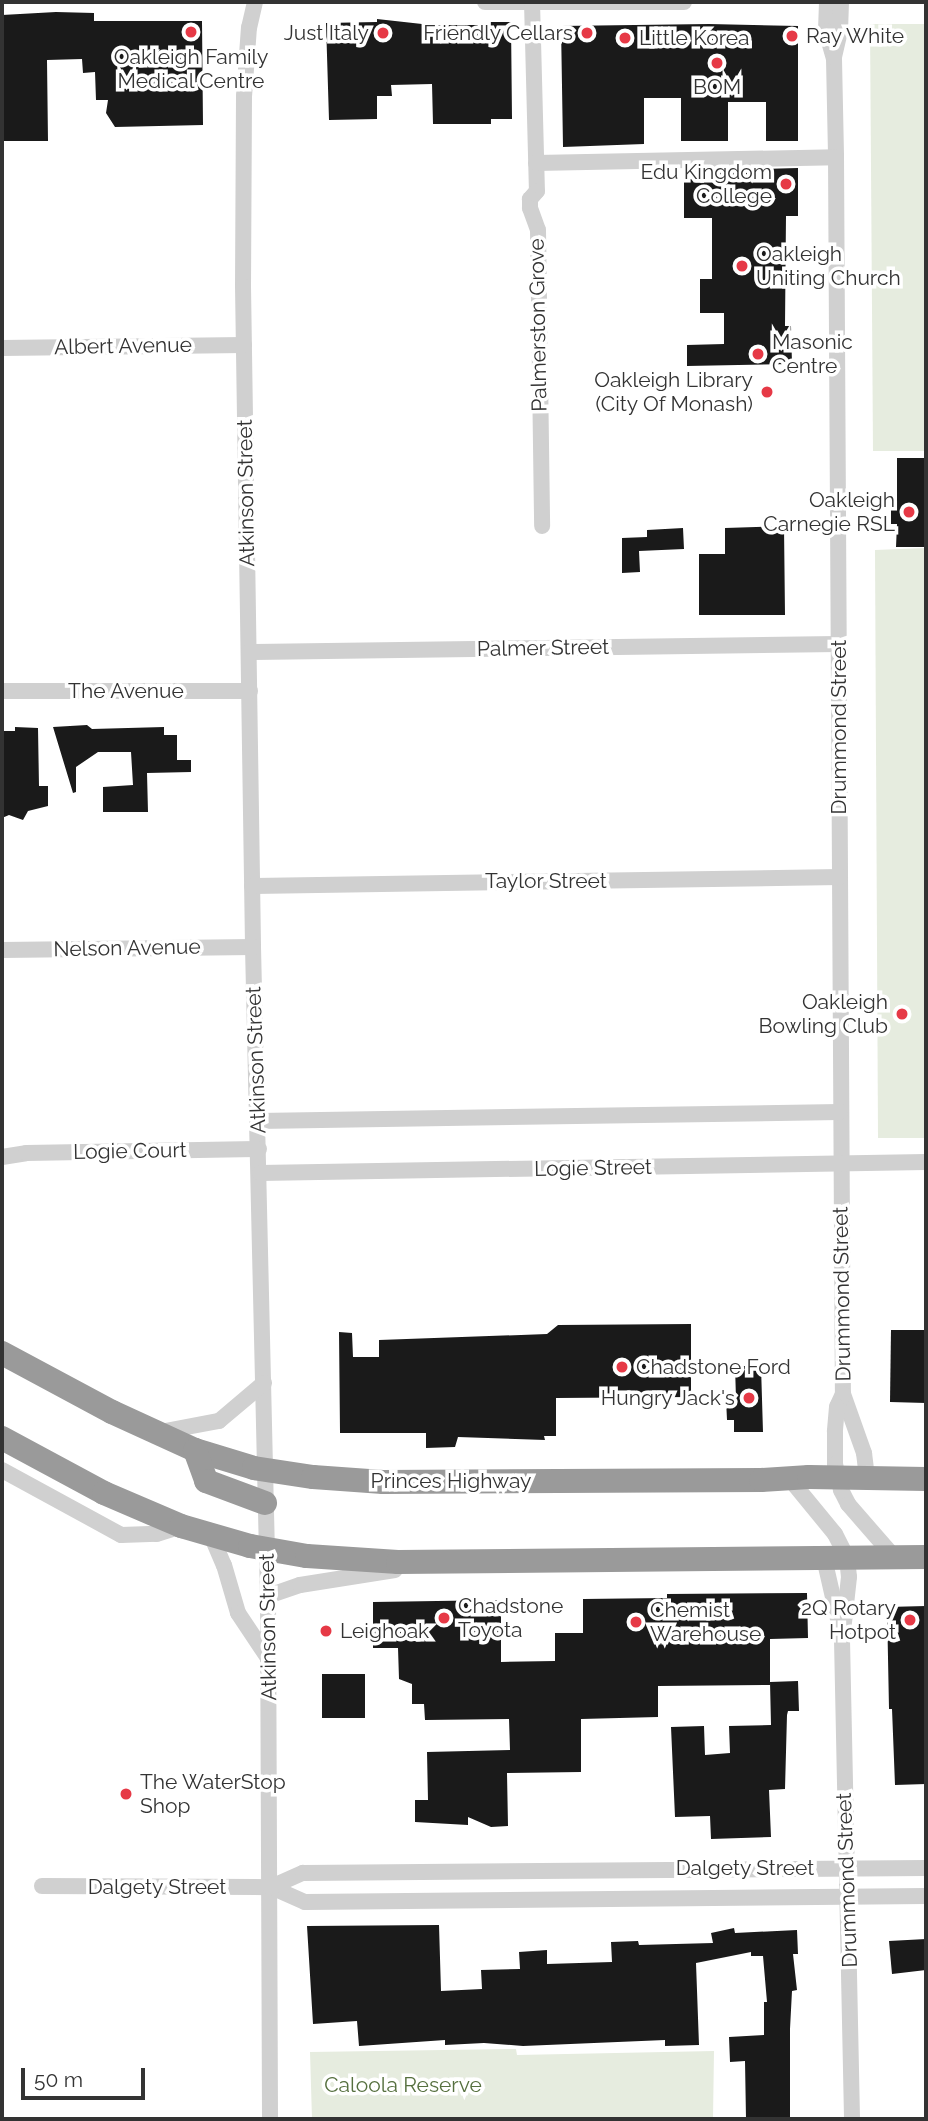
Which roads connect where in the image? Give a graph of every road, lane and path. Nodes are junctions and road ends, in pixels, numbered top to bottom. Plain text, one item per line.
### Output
1 (255, 2) edge
2 (485, 2) edge
3 (532, 2) edge
4 (684, 2) edge
5 (827, 2) edge
6 (841, 2) edge
7 (834, 60) junction
8 (836, 157) junction
9 (536, 163) junction
10 (244, 345) junction
11 (2, 348) edge
12 (542, 526) dead end
13 (838, 644) junction
14 (248, 652) junction
15 (2, 691) edge
16 (250, 691) junction
17 (840, 877) junction
18 (252, 886) junction
19 (253, 947) junction
20 (2, 950) edge
21 (841, 1112) junction
22 (258, 1121) junction
23 (259, 1149) junction
24 (2, 1157) edge
25 (926, 1162) edge
26 (841, 1163) junction
27 (260, 1173) junction
28 (2, 1353) edge
29 (264, 1383) junction
30 (843, 1394) junction
31 (154, 1433) junction
32 (2, 1438) edge
33 (195, 1450) junction
34 (264, 1469) junction
35 (2, 1470) edge
36 (837, 1477) junction
37 (867, 1477) junction
38 (789, 1478) junction
39 (926, 1479) edge
40 (265, 1503) junction
41 (181, 1526) junction
42 (211, 1535) junction
43 (267, 1549) junction
44 (926, 1557) edge
45 (835, 1558) junction
46 (895, 1558) junction
47 (442, 1562) junction
48 (268, 1596) junction
49 (842, 1640) junction
50 (268, 1658) junction
51 (846, 1868) junction
52 (926, 1868) edge
53 (648, 1869) junction
54 (456, 1870) junction
55 (42, 1886) dead end
56 (271, 1888) junction
57 (926, 1896) edge
58 (848, 1898) junction
59 (649, 1900) junction
60 (457, 1902) junction
61 (270, 2119) edge
62 (852, 2119) edge

1 - 10 street, Atkinson Street
2 - 3 street
3 - 4 street
3 - 9 street, Palmerston Grove
5 - 7 street, Drummond Street
6 - 7 street, Drummond Street
7 - 8 street, Drummond Street
8 - 9 street
8 - 13 street, Drummond Street
9 - 12 street, Palmerston Grove
10 - 11 street, Albert Avenue
10 - 14 street, Atkinson Street
13 - 14 street, Palmer Street
13 - 17 street, Drummond Street
14 - 16 street, Atkinson Street
15 - 16 street, The Avenue
16 - 18 street, Atkinson Street
17 - 18 street, Taylor Street
17 - 21 street, Drummond Street
18 - 19 street, Atkinson Street
19 - 20 street, Nelson Avenue
19 - 22 street, Atkinson Street
21 - 22 street
21 - 26 street, Drummond Street
22 - 23 street, Atkinson Street
23 - 24 street, Logie Court
23 - 27 street, Atkinson Street
25 - 26 street, Logie Street
26 - 27 street, Logie Street
26 - 30 street, Drummond Street
27 - 29 street, Atkinson Street
28 - 31 highway, Princes Highway
29 - 31 street
29 - 34 street, Atkinson Street
30 - 36 street, Drummond Street
30 - 37 street, Drummond Street
31 - 33 highway, Princes Highway
32 - 41 highway
33 - 34 highway, Princes Highway
33 - 40 highway
34 - 38 highway, Princes Highway
34 - 40 street, Atkinson Street
35 - 41 street
36 - 37 highway, Princes Highway
36 - 38 highway, Princes Highway
36 - 46 street, Drummond Street
37 - 39 highway, Princes Highway
38 - 45 street, Drummond Street
40 - 43 street, Atkinson Street
41 - 42 highway
42 - 43 highway
42 - 50 street
43 - 47 highway
43 - 48 street, Atkinson Street
44 - 46 highway
45 - 46 highway
45 - 47 highway
45 - 49 street, Drummond Street
45 - 49 street, Drummond Street
47 - 48 street
48 - 50 street, Atkinson Street
49 - 51 street, Drummond Street
50 - 56 street, Atkinson Street
51 - 52 street, Dalgety Street
51 - 53 street, Dalgety Street
51 - 58 street, Drummond Street
53 - 54 street, Dalgety Street
53 - 59 street, Dalgety Street
54 - 56 street, Dalgety Street
54 - 60 street
55 - 56 street, Dalgety Street
56 - 60 street, Dalgety Street
56 - 61 street, Atkinson Street
57 - 58 street, Dalgety Street
58 - 59 street, Dalgety Street
58 - 62 street, Drummond Street
59 - 60 street, Dalgety Street

